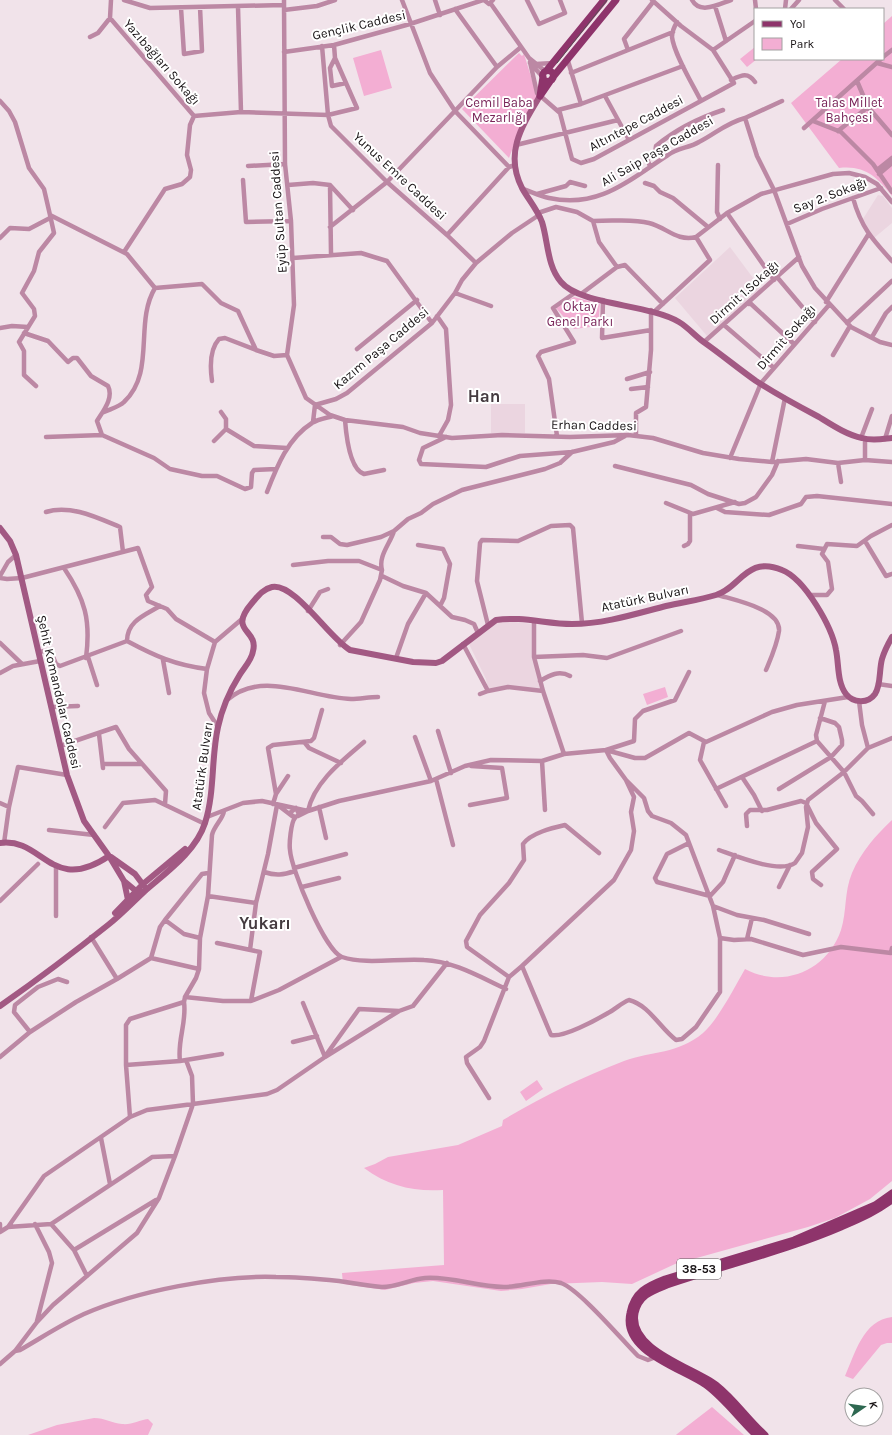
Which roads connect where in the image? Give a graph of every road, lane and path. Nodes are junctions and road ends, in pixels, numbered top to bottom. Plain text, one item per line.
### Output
1 (110, 0) edge
2 (124, 0) edge
3 (323, 0) edge
4 (335, 0) edge
5 (402, 0) edge
6 (435, 0) edge
7 (484, 0) edge
8 (528, 0) edge
9 (560, 0) edge
10 (604, 0) edge
11 (616, 0) edge
12 (692, 0) edge
13 (730, 0) edge
14 (798, 0) edge
15 (836, 0) edge
16 (653, 1) edge
17 (283, 2) edge
18 (492, 2) edge
19 (317, 6) junction
20 (715, 6) junction
21 (200, 7) junction
22 (238, 7) junction
23 (181, 8) junction
24 (792, 8) edge
25 (843, 8) edge
26 (455, 9) junction
27 (284, 10) junction
28 (440, 15) junction
29 (110, 18) junction
30 (677, 22) junction
31 (754, 22) edge
32 (410, 24) junction
33 (673, 32) junction
34 (90, 37) dead end
35 (726, 41) junction
36 (334, 45) junction
37 (322, 46) junction
38 (521, 47) junction
39 (628, 50) junction
40 (713, 50) junction
41 (892, 50) edge
42 (284, 52) junction
43 (884, 57) edge
44 (335, 58) junction
45 (529, 60) junction
46 (880, 60) edge
47 (568, 61) junction
48 (554, 63) junction
49 (535, 64) junction
50 (683, 66) junction
51 (497, 67) junction
52 (892, 67) edge
53 (545, 73) junction
54 (571, 73) junction
55 (552, 79) junction
56 (857, 81) junction
57 (733, 82) junction
58 (755, 82) dead end
59 (346, 84) junction
60 (540, 96) junction
61 (605, 96) junction
62 (0, 101) edge
63 (701, 101) junction
64 (782, 101) dead end
65 (581, 104) junction
66 (868, 107) junction
67 (558, 110) junction
68 (724, 110) dead end
69 (455, 111) junction
70 (241, 112) junction
71 (283, 114) junction
72 (328, 114) junction
73 (194, 116) junction
74 (745, 118) junction
75 (618, 120) junction
76 (813, 121) junction
77 (804, 128) dead end
78 (838, 131) junction
79 (564, 134) junction
80 (892, 135) edge
81 (629, 140) junction
82 (516, 145) junction
83 (892, 158) edge
84 (892, 163) edge
85 (285, 164) junction
86 (718, 165) dead end
87 (248, 166) dead end
88 (511, 166) junction
89 (650, 166) junction
90 (878, 172) junction
91 (243, 180) dead end
92 (387, 182) junction
93 (645, 183) dead end
94 (288, 185) junction
95 (330, 185) junction
96 (585, 186) dead end
97 (881, 188) junction
98 (523, 189) junction
99 (775, 189) junction
100 (892, 192) edge
101 (537, 194) junction
102 (853, 198) junction
103 (892, 202) edge
104 (353, 210) junction
105 (727, 213) junction
106 (538, 214) junction
107 (50, 216) junction
108 (720, 219) junction
109 (291, 221) junction
110 (593, 221) junction
111 (787, 224) junction
112 (330, 227) junction
113 (708, 227) junction
114 (447, 235) junction
115 (868, 235) junction
116 (696, 237) junction
117 (0, 238) edge
118 (124, 252) junction
119 (331, 254) junction
120 (293, 258) junction
121 (799, 258) junction
122 (892, 261) edge
123 (476, 263) junction
124 (617, 267) junction
125 (775, 279) junction
126 (892, 281) edge
127 (155, 288) junction
128 (455, 293) junction
129 (578, 293) junction
130 (417, 300) junction
131 (603, 300) junction
132 (750, 303) junction
133 (827, 303) junction
134 (663, 304) junction
135 (491, 306) dead end
136 (892, 307) edge
137 (653, 311) junction
138 (437, 316) junction
139 (815, 322) junction
140 (432, 323) junction
141 (724, 325) junction
142 (848, 325) junction
143 (28, 327) junction
144 (0, 328) edge
145 (651, 330) junction
146 (24, 333) junction
147 (872, 337) junction
148 (704, 342) junction
149 (794, 344) junction
150 (892, 345) edge
151 (357, 349) dead end
152 (256, 350) junction
153 (287, 355) junction
154 (833, 355) dead end
155 (774, 368) junction
156 (650, 372) junction
157 (628, 379) dead end
158 (212, 381) dead end
159 (760, 383) junction
160 (36, 386) dead end
161 (648, 387) junction
162 (631, 389) dead end
163 (785, 398) junction
164 (315, 404) junction
165 (872, 409) dead end
166 (104, 412) junction
167 (221, 412) dead end
168 (333, 416) junction
169 (892, 416) edge
170 (345, 420) junction
171 (313, 422) junction
172 (226, 429) junction
173 (102, 435) junction
174 (628, 435) junction
175 (439, 436) junction
176 (557, 436) junction
177 (636, 436) junction
178 (46, 437) dead end
179 (446, 437) junction
180 (863, 438) junction
181 (892, 438) edge
182 (885, 439) junction
183 (214, 441) dead end
184 (287, 448) junction
185 (572, 452) junction
186 (730, 458) junction
187 (865, 460) junction
188 (775, 461) junction
189 (892, 462) edge
190 (838, 463) junction
191 (615, 466) dead end
192 (276, 469) junction
193 (384, 470) dead end
194 (840, 482) dead end
195 (267, 492) dead end
196 (735, 502) junction
197 (666, 504) dead end
198 (892, 504) edge
199 (717, 508) junction
200 (46, 512) dead end
201 (690, 513) junction
202 (892, 525) edge
203 (0, 528) edge
204 (394, 531) junction
205 (322, 537) dead end
206 (865, 540) junction
207 (418, 545) dead end
208 (684, 546) dead end
209 (798, 546) dead end
210 (824, 549) junction
211 (123, 552) junction
212 (16, 555) junction
213 (293, 565) dead end
214 (64, 568) junction
215 (382, 570) junction
216 (892, 574) edge
217 (382, 576) junction
218 (0, 577) edge
219 (22, 578) junction
220 (328, 589) dead end
221 (426, 593) junction
222 (718, 594) junction
223 (809, 595) junction
224 (160, 606) junction
225 (440, 606) junction
226 (308, 611) junction
227 (242, 619) junction
228 (534, 622) junction
229 (582, 623) junction
230 (488, 625) junction
231 (681, 631) dead end
232 (478, 633) junction
233 (891, 640) edge
234 (127, 641) junction
235 (215, 642) junction
236 (0, 643) edge
237 (464, 644) junction
238 (340, 645) junction
239 (39, 652) junction
240 (87, 657) junction
241 (534, 657) junction
242 (396, 658) junction
243 (163, 660) junction
244 (40, 661) junction
245 (22, 664) junction
246 (207, 669) junction
247 (766, 670) dead end
248 (689, 672) dead end
249 (0, 674) edge
250 (570, 676) dead end
251 (540, 681) junction
252 (878, 684) junction
253 (97, 685) dead end
254 (892, 686) edge
255 (488, 691) junction
256 (543, 691) junction
257 (169, 693) dead end
258 (480, 694) dead end
259 (378, 697) dead end
260 (848, 697) junction
261 (825, 700) junction
262 (859, 701) junction
263 (226, 702) junction
264 (78, 706) dead end
265 (51, 707) junction
266 (322, 710) dead end
267 (820, 718) junction
268 (218, 727) junction
269 (438, 731) dead end
270 (99, 734) junction
271 (415, 737) dead end
272 (892, 738) edge
273 (364, 742) dead end
274 (704, 742) junction
275 (817, 742) junction
276 (305, 743) junction
277 (60, 746) junction
278 (868, 748) junction
279 (606, 750) junction
280 (564, 754) junction
281 (831, 758) junction
282 (542, 761) junction
283 (341, 763) junction
284 (142, 764) junction
285 (465, 766) junction
286 (844, 772) junction
287 (451, 773) junction
288 (67, 775) junction
289 (288, 776) dead end
290 (742, 777) junction
291 (433, 780) junction
292 (626, 780) junction
293 (716, 789) junction
294 (779, 789) dead end
295 (276, 794) junction
296 (806, 803) junction
297 (0, 804) edge
298 (165, 804) junction
299 (275, 804) junction
300 (470, 805) dead end
301 (726, 806) dead end
302 (9, 807) junction
303 (319, 807) junction
304 (296, 808) junction
305 (546, 810) dead end
306 (224, 811) junction
307 (308, 811) junction
308 (762, 811) junction
309 (873, 814) dead end
310 (207, 817) junction
311 (295, 817) junction
312 (205, 824) junction
313 (746, 826) dead end
314 (105, 827) dead end
315 (49, 830) dead end
316 (94, 835) junction
317 (198, 837) junction
318 (326, 838) dead end
319 (2, 843) edge
320 (689, 843) junction
321 (453, 845) dead end
322 (719, 850) dead end
323 (599, 853) dead end
324 (346, 854) dead end
325 (735, 855) junction
326 (110, 856) junction
327 (38, 864) dead end
328 (790, 866) junction
329 (56, 867) junction
330 (294, 869) junction
331 (264, 872) junction
332 (208, 873) junction
333 (135, 874) junction
334 (155, 874) junction
335 (338, 878) dead end
336 (124, 881) junction
337 (143, 884) junction
338 (821, 885) dead end
339 (302, 887) junction
340 (779, 887) dead end
341 (136, 891) junction
342 (144, 892) junction
343 (208, 896) junction
344 (710, 896) junction
345 (1, 899) edge
346 (128, 900) junction
347 (256, 903) junction
348 (713, 906) junction
349 (56, 916) dead end
350 (752, 918) junction
351 (165, 920) junction
352 (809, 934) dead end
353 (93, 936) junction
354 (200, 938) junction
355 (720, 938) junction
356 (747, 939) junction
357 (217, 943) dead end
358 (892, 948) edge
359 (250, 950) junction
360 (342, 957) junction
361 (152, 958) junction
362 (447, 963) junction
363 (522, 966) junction
364 (199, 969) junction
365 (509, 977) junction
366 (117, 979) junction
367 (67, 982) dead end
368 (506, 989) junction
369 (185, 999) junction
370 (251, 1001) junction
371 (303, 1003) dead end
372 (0, 1006) edge
373 (399, 1011) junction
374 (30, 1032) junction
375 (317, 1036) junction
376 (293, 1042) dead end
377 (222, 1054) dead end
378 (0, 1057) edge
379 (325, 1057) junction
380 (186, 1060) junction
381 (180, 1061) junction
382 (126, 1065) junction
383 (490, 1098) dead end
384 (193, 1104) junction
385 (130, 1117) junction
386 (101, 1138) junction
387 (175, 1156) junction
388 (110, 1184) junction
389 (892, 1193) edge
390 (159, 1198) junction
391 (892, 1200) edge
392 (0, 1224) edge
393 (35, 1224) junction
394 (51, 1224) junction
395 (8, 1227) junction
396 (74, 1250) junction
397 (87, 1276) junction
398 (37, 1322) junction
399 (15, 1351) junction
400 (656, 1357) junction
401 (0, 1364) edge
402 (714, 1388) junction
403 (756, 1435) edge
404 (766, 1435) edge

1 - 29 street, Yazıbağları Sokağı
2 - 23 street
3 - 19 street
4 - 19 street
5 - 32 street
6 - 28 street
7 - 18 street
7 - 26 street, Gençlik Caddesi
8 - 9 street
10 - 48 main road
11 - 47 main road
12 - 20 street
13 - 20 street
14 - 24 street
15 - 25 street
16 - 30 street
16 - 39 street
17 - 22 street
17 - 27 street, Eyüp Sultan Caddesi
18 - 38 street
19 - 27 street
20 - 35 street
21 - 22 street
21 - 23 street
21 - 23 street
22 - 70 street
26 - 28 street, Gençlik Caddesi
26 - 51 street
27 - 42 street, Eyüp Sultan Caddesi
28 - 32 street, Gençlik Caddesi
29 - 34 street
29 - 73 street, Yazıbağları Sokağı
30 - 33 street
30 - 40 street
31 - 35 street
32 - 36 street, Gençlik Caddesi
32 - 69 street
33 - 39 street
33 - 50 street
35 - 40 street
36 - 37 street, Gençlik Caddesi
36 - 44 street
37 - 42 street, Gençlik Caddesi
37 - 72 street
38 - 45 street
38 - 51 street
39 - 54 street
40 - 57 street
41 - 43 street
42 - 71 street, Eyüp Sultan Caddesi
44 - 59 street
44 - 59 street
45 - 49 street
45 - 53 street
45 - 60 street
46 - 52 street
46 - 56 street
47 - 54 street
47 - 55 main road
48 - 49 street
48 - 53 main road
49 - 53 street
50 - 61 street
50 - 63 street
51 - 69 street
53 - 55 main road
53 - 60 main road
54 - 65 street
55 - 60 main road
56 - 66 street
56 - 76 street
57 - 58 street, Altıntepe Caddesi
57 - 63 street, Altıntepe Caddesi
59 - 72 street
60 - 67 street
60 - 82 street
61 - 65 street
61 - 75 street
62 - 107 street
63 - 81 street, Altıntepe Caddesi
64 - 74 street, Ali Saip Paşa Caddesi
65 - 67 street
66 - 78 street
66 - 80 street
67 - 79 street, Altıntepe Caddesi
68 - 89 street
69 - 88 street
69 - 92 street
70 - 71 street
70 - 73 street
71 - 72 street
71 - 85 street, Eyüp Sultan Caddesi
72 - 92 street, Yunus Emre Caddesi
73 - 118 street
74 - 89 street, Ali Saip Paşa Caddesi
74 - 99 street
75 - 79 street
75 - 81 street
76 - 77 street
76 - 78 street
78 - 90 street
79 - 81 street, Altıntepe Caddesi
79 - 82 street
82 - 88 street
83 - 90 street
84 - 90 street
85 - 87 street
85 - 94 street, Eyüp Sultan Caddesi
86 - 108 street
88 - 98 street
88 - 114 street, Yunus Emre Caddesi
89 - 101 street, Ali Saip Paşa Caddesi
90 - 100 street
91 - 109 street
92 - 104 street
92 - 114 street, Yunus Emre Caddesi
93 - 113 street
94 - 95 street
94 - 109 street, Eyüp Sultan Caddesi
95 - 104 street
95 - 112 street
96 - 101 street
97 - 99 street
97 - 102 street, Say 2. Sokağı
97 - 103 street
98 - 101 street, Ali Saip Paşa Caddesi
98 - 106 street
99 - 105 street
99 - 111 street
102 - 111 street, Say 2. Sokağı
102 - 115 street
104 - 112 street
105 - 108 street
105 - 125 street
106 - 110 street, Kazım Paşa Caddesi
106 - 123 street, Kazım Paşa Caddesi
106 - 129 street
107 - 117 street
107 - 118 street
107 - 143 street
108 - 113 street
109 - 120 street, Eyüp Sultan Caddesi
110 - 116 street
110 - 124 street
111 - 121 street
112 - 119 street
113 - 116 street
114 - 123 street
115 - 122 street
115 - 133 street, Dirmit Sokağı
116 - 134 street
118 - 127 street
119 - 120 street
119 - 130 street
120 - 153 street, Eyüp Sultan Caddesi
121 - 125 street, Dirmit 1.Sokağı
121 - 133 street
123 - 128 street, Kazım Paşa Caddesi
124 - 129 street
124 - 134 street
125 - 132 street, Dirmit 1.Sokağı
125 - 139 street
126 - 142 street
127 - 152 street
127 - 166 street
128 - 135 street
128 - 138 street, Kazım Paşa Caddesi
129 - 131 street
129 - 176 street
130 - 140 street
130 - 151 street
131 - 137 street
131 - 145 street
132 - 141 street, Dirmit 1.Sokağı
132 - 148 street
132 - 149 street
133 - 139 street, Dirmit Sokağı
133 - 142 street
134 - 137 street
136 - 147 street
137 - 145 street
137 - 148 street
138 - 140 street, Kazım Paşa Caddesi
138 - 175 street
139 - 149 street, Dirmit Sokağı
140 - 164 street, Kazım Paşa Caddesi
141 - 148 street, Dirmit 1.Sokağı
141 - 155 street
142 - 147 street
142 - 154 street
143 - 144 street
143 - 146 street
145 - 156 street
146 - 160 street
146 - 166 street
147 - 150 street
148 - 159 street
149 - 155 street, Dirmit Sokağı
152 - 153 street
152 - 158 street
153 - 164 street
155 - 159 street, Dirmit Sokağı
156 - 157 street
156 - 161 street
159 - 163 street
159 - 186 street
161 - 162 street
161 - 177 street
163 - 180 street
163 - 188 street
164 - 168 street, Erhan Caddesi
164 - 171 street
165 - 180 street
166 - 173 street
167 - 172 street
168 - 170 street, Erhan Caddesi
168 - 171 street
169 - 182 street
170 - 175 street, Erhan Caddesi
170 - 193 street
171 - 184 street
172 - 183 street
172 - 184 street
173 - 178 street
173 - 192 street
174 - 176 street, Erhan Caddesi
174 - 177 street, Erhan Caddesi
174 - 185 street
175 - 179 street, Erhan Caddesi
176 - 179 street, Erhan Caddesi
177 - 186 street, Erhan Caddesi
179 - 185 street
180 - 182 street
180 - 187 street
181 - 182 street
184 - 192 street
185 - 204 street
186 - 188 street, Erhan Caddesi
187 - 189 street, Erhan Caddesi
187 - 190 street, Erhan Caddesi
188 - 190 street, Erhan Caddesi
188 - 196 street
190 - 194 street
191 - 196 street
192 - 195 street
196 - 199 street
197 - 201 street
198 - 199 street
199 - 201 street
200 - 211 street
201 - 208 street
202 - 206 street
203 - 212 street, Şehit Komandolar Caddesi
204 - 205 street
204 - 215 street
206 - 210 street
206 - 216 street
207 - 225 street
209 - 210 street
210 - 223 street
211 - 214 street
211 - 224 street
212 - 218 street
212 - 219 street, Şehit Komandolar Caddesi
213 - 215 street
214 - 219 street
214 - 240 street
215 - 217 street
217 - 221 street
217 - 238 street
218 - 219 street
219 - 239 street, Şehit Komandolar Caddesi
220 - 226 street
221 - 225 street
221 - 242 street
222 - 223 street, Atatürk Bulvarı
222 - 229 street, Atatürk Bulvarı
222 - 247 street
223 - 260 street, Atatürk Bulvarı
224 - 234 street
224 - 235 street
225 - 232 street
226 - 227 street, Atatürk Bulvarı
226 - 238 street, Atatürk Bulvarı
227 - 235 street
227 - 263 street, Atatürk Bulvarı
228 - 229 street, Atatürk Bulvarı
228 - 230 street, Atatürk Bulvarı
228 - 241 street
229 - 230 street
230 - 232 street, Atatürk Bulvarı
231 - 241 street
232 - 237 street, Atatürk Bulvarı
233 - 252 street
234 - 240 street
234 - 243 street
235 - 246 street
236 - 245 street
237 - 242 street, Atatürk Bulvarı
237 - 255 street
238 - 242 street, Atatürk Bulvarı
239 - 240 street
239 - 244 street, Şehit Komandolar Caddesi
240 - 253 street
241 - 251 street
243 - 246 street
243 - 257 street
244 - 245 street
244 - 265 street, Şehit Komandolar Caddesi
245 - 249 street
246 - 268 street
248 - 279 street
250 - 251 street
251 - 256 street
252 - 254 street
252 - 262 street
255 - 256 street
255 - 258 street
256 - 280 street
259 - 263 street
260 - 261 street
260 - 262 street
261 - 267 street
261 - 274 street
262 - 278 street
263 - 268 street, Atatürk Bulvarı
264 - 265 street
265 - 277 street, Şehit Komandolar Caddesi
266 - 276 street
267 - 275 street
267 - 281 street
268 - 310 street, Atatürk Bulvarı
269 - 287 street
270 - 277 street
270 - 284 street
270 - 284 street
271 - 291 street
272 - 278 street
273 - 283 street
274 - 279 street
274 - 293 street
275 - 281 street
275 - 290 street
276 - 283 street
276 - 295 street
277 - 288 street, Şehit Komandolar Caddesi
278 - 286 street
279 - 280 street
279 - 292 street
280 - 282 street
281 - 286 street
281 - 294 street
282 - 285 street
282 - 305 street
283 - 307 street
284 - 298 street
285 - 287 street
285 - 300 street
286 - 296 street
286 - 309 street
287 - 291 street
288 - 302 street
288 - 316 street, Şehit Komandolar Caddesi
289 - 295 street
290 - 293 street
290 - 308 street
291 - 303 street
291 - 321 street
292 - 320 street
292 - 363 street
293 - 301 street
295 - 299 street
296 - 308 street
296 - 328 street
296 - 338 street
297 - 302 street
298 - 312 street
298 - 314 street
299 - 304 street
299 - 306 street
299 - 311 street
299 - 331 street
302 - 319 street
303 - 307 street
303 - 318 street
304 - 307 street
304 - 311 street
306 - 310 street
306 - 332 street
307 - 311 street
308 - 313 street
310 - 312 street, Atatürk Bulvarı
311 - 330 street
312 - 317 street, Atatürk Bulvarı
315 - 316 street
316 - 326 street, Şehit Komandolar Caddesi
317 - 334 street
317 - 342 street
319 - 329 street
320 - 344 street
320 - 344 street
322 - 325 street
323 - 365 street
324 - 330 street
325 - 328 street
325 - 344 street
326 - 329 street
326 - 333 street
326 - 336 street
327 - 345 street
328 - 340 street
329 - 349 street
330 - 331 street
330 - 339 street
331 - 347 street
332 - 343 street
332 - 351 street
333 - 334 street
333 - 337 street
334 - 337 street
335 - 339 street
336 - 341 street
336 - 346 street
337 - 341 street
337 - 342 street
339 - 360 street
341 - 342 street
341 - 346 street
342 - 353 street
343 - 347 street
343 - 354 street
344 - 348 street
346 - 353 street
347 - 359 street
348 - 350 street
348 - 355 street
350 - 352 street
350 - 356 street
351 - 354 street
351 - 361 street
353 - 366 street
353 - 372 street
354 - 364 street
355 - 356 street
355 - 363 street
356 - 358 street
357 - 359 street
359 - 370 street
360 - 362 street
360 - 370 street
361 - 364 street
361 - 366 street
362 - 368 street
362 - 373 street
363 - 365 street
364 - 369 street
365 - 368 street
366 - 374 street
367 - 374 street
368 - 383 street
369 - 370 street
369 - 381 street
369 - 382 street
371 - 375 street
373 - 379 street
373 - 379 street
374 - 378 street
375 - 376 street
375 - 379 street
377 - 380 street
379 - 384 street
380 - 381 street
380 - 384 street
381 - 382 street
382 - 385 street
384 - 385 street
384 - 387 street
385 - 386 street
386 - 388 street
386 - 395 street
387 - 388 street
387 - 390 street
388 - 394 street
389 - 400 main road, 38-53
390 - 396 street
390 - 397 street
391 - 402 main road, 38-53
392 - 395 street
393 - 394 street
393 - 395 street
393 - 398 street
394 - 396 street
396 - 397 street
397 - 398 street
398 - 399 street
399 - 400 street
399 - 401 street
400 - 402 main road, 38-53
402 - 403 main road, 38-53
402 - 404 main road, 38-53

